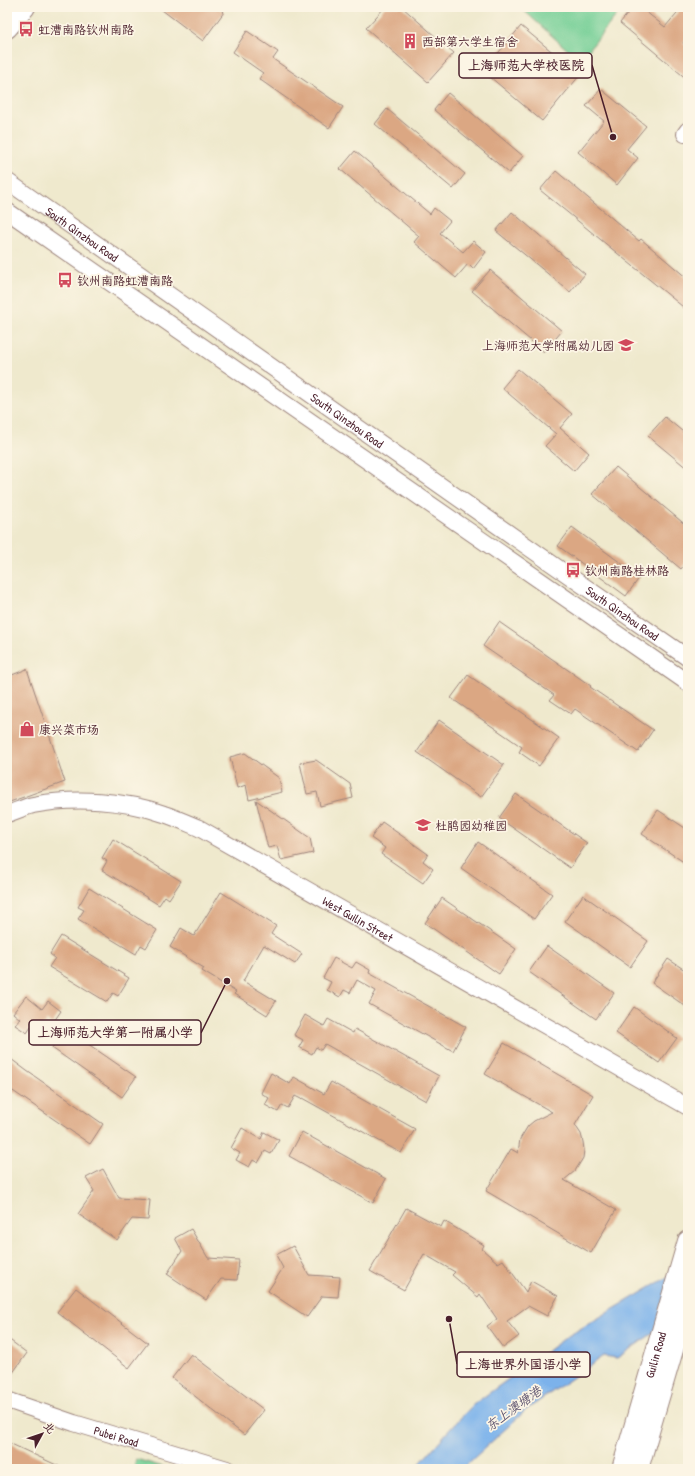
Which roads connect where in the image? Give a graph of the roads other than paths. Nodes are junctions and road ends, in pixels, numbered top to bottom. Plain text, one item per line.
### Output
1 (25, 7) edge
2 (7, 28) edge
3 (7, 181) edge
4 (7, 211) edge
5 (688, 658) edge
6 (688, 683) edge
7 (7, 814) edge
8 (688, 1107) edge
9 (686, 1248) edge
10 (688, 1298) edge
11 (7, 1400) edge
12 (227, 1469) edge
13 (622, 1469) edge
14 (638, 1469) edge

1 - 2 main road
3 - 5 street, South Qinzhou Road
4 - 6 street, South Qinzhou Road
7 - 8 street, West Guilin Street
9 - 13 main road, Guilin Road
10 - 14 main road, Guilin Road
11 - 12 street, Pubei Road

